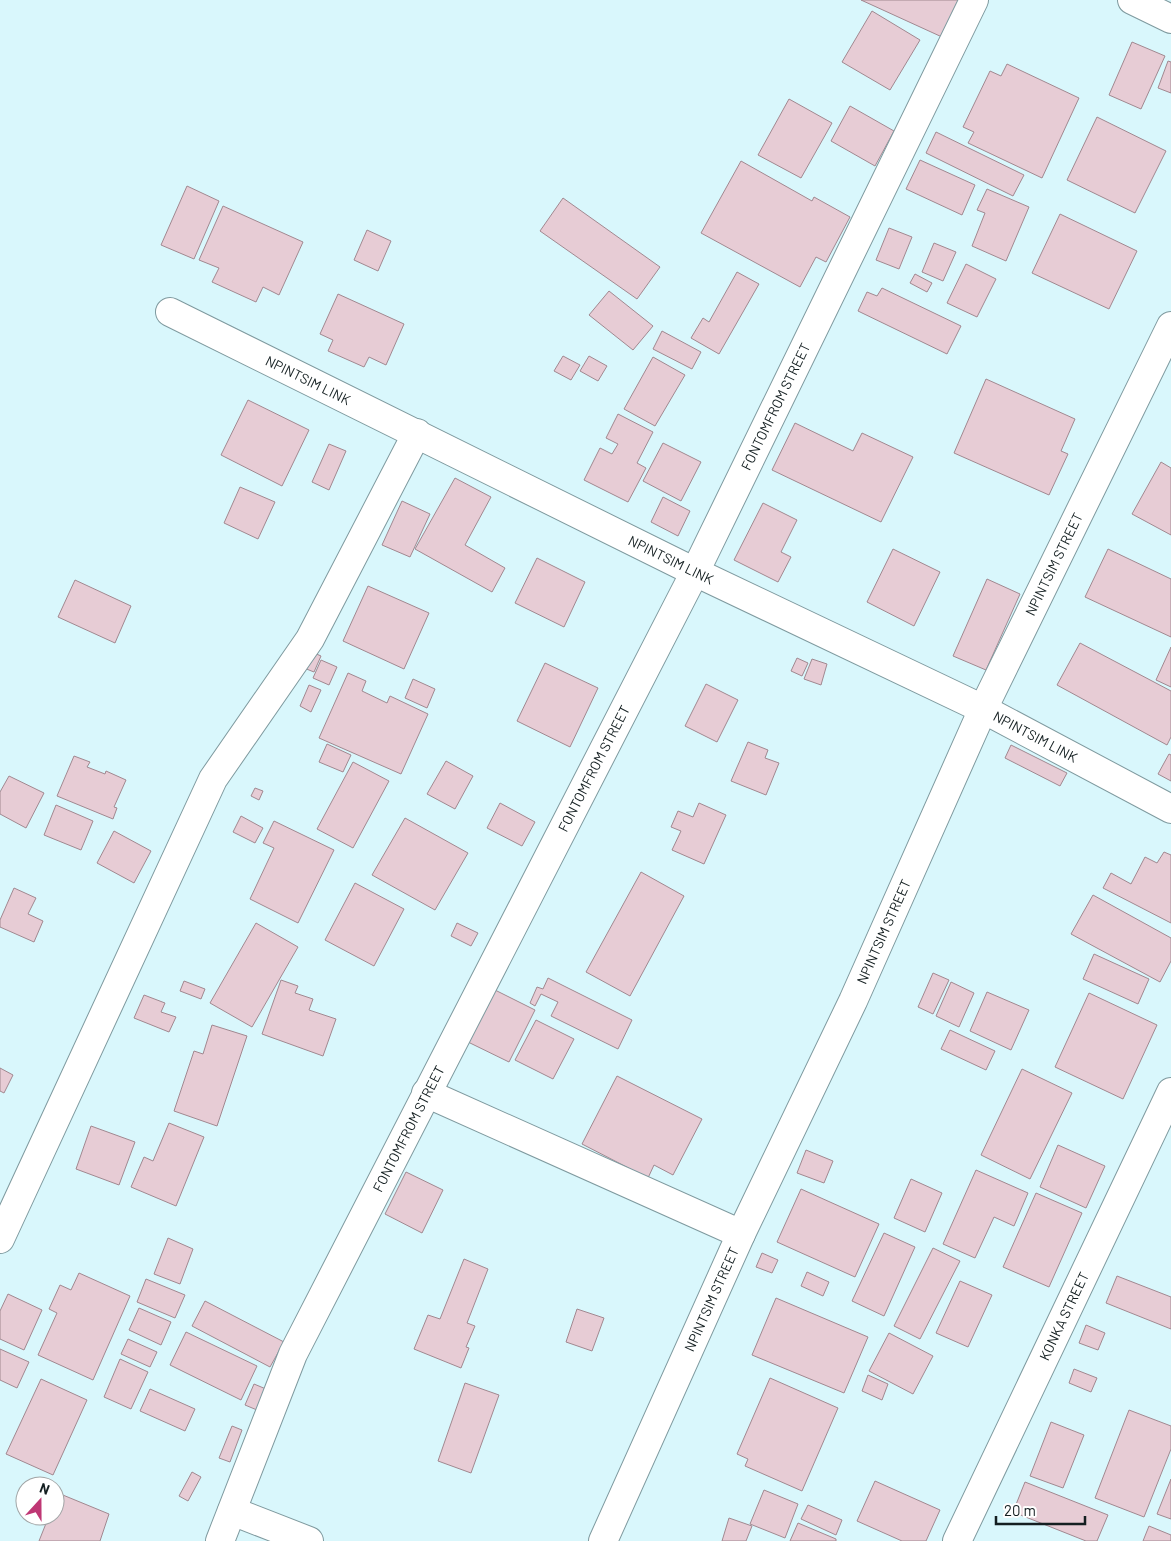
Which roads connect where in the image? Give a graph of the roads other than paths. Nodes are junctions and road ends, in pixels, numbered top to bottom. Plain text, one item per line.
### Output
1 (974, 0) edge
2 (1132, 0) edge
3 (1171, 19) edge
4 (170, 312) dead end
5 (1171, 326) edge
6 (417, 433) junction
7 (695, 572) junction
8 (983, 709) junction
9 (1171, 809) edge
10 (1171, 1092) edge
11 (426, 1093) junction
12 (741, 1234) junction
13 (0, 1239) edge
14 (232, 1511) junction
15 (220, 1541) edge
16 (309, 1541) edge
17 (603, 1541) edge
18 (956, 1541) edge

1 - 7 street, FONTOMFROM STREET
2 - 3 street
4 - 6 street, NPINTSIM LINK
5 - 8 street, NPINTSIM STREET
6 - 7 street, NPINTSIM LINK
6 - 13 street
7 - 8 street, NPINTSIM LINK
7 - 11 street, FONTOMFROM STREET
8 - 9 street, NPINTSIM LINK
8 - 12 street, NPINTSIM STREET
10 - 18 street, KONKA STREET
11 - 12 street
11 - 14 street, FONTOMFROM STREET
12 - 17 street, NPINTSIM STREET
14 - 15 street, FONTOMFROM STREET
14 - 16 street

